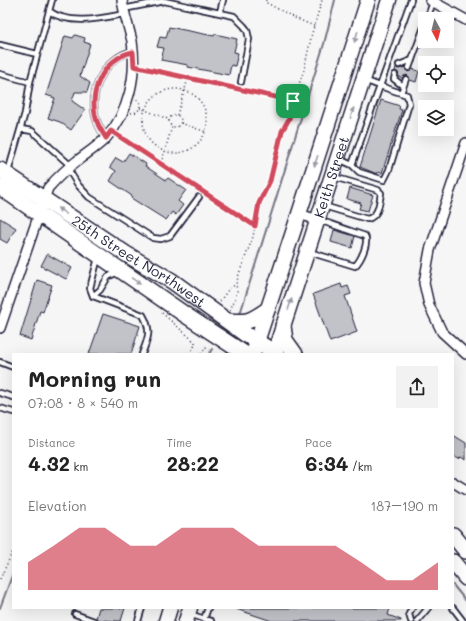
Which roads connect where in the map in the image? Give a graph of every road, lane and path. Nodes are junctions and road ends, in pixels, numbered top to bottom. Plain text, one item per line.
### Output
1 (52, 0) edge
2 (223, 0) edge
3 (266, 0) edge
4 (322, 0) edge
5 (368, 0) edge
6 (388, 0) edge
7 (412, 0) edge
8 (432, 1) edge
9 (123, 8) edge
10 (50, 12) junction
11 (220, 12) junction
12 (429, 12) edge
13 (466, 20) edge
14 (314, 26) junction
15 (418, 43) edge
16 (0, 45) edge
17 (133, 52) junction
18 (37, 54) junction
19 (412, 60) junction
20 (399, 65) dead end
21 (134, 66) junction
22 (409, 68) dead end
23 (0, 74) edge
24 (395, 76) dead end
25 (188, 79) junction
26 (406, 79) dead end
27 (363, 80) junction
28 (30, 82) junction
29 (242, 82) dead end
30 (380, 86) junction
31 (403, 86) junction
32 (185, 90) junction
33 (401, 93) junction
34 (293, 101) junction
35 (140, 108) dead end
36 (145, 110) junction
37 (331, 113) junction
38 (177, 115) junction
39 (169, 119) junction
40 (181, 123) junction
41 (172, 127) junction
42 (21, 129) junction
43 (206, 132) junction
44 (108, 134) junction
45 (466, 143) edge
46 (165, 151) junction
47 (338, 158) junction
48 (161, 163) junction
49 (352, 165) junction
50 (70, 167) junction
51 (332, 176) junction
52 (2, 178) edge
53 (199, 196) dead end
54 (323, 205) junction
55 (41, 206) junction
56 (300, 214) junction
57 (318, 220) junction
58 (255, 226) junction
59 (308, 251) junction
60 (99, 255) junction
61 (120, 270) junction
62 (236, 284) junction
63 (93, 296) junction
64 (218, 304) dead end
65 (267, 310) junction
66 (187, 316) junction
67 (229, 316) junction
68 (283, 326) junction
69 (0, 328) edge
70 (207, 346) dead end
71 (255, 348) edge
72 (142, 353) edge
73 (202, 353) edge
74 (228, 353) edge
75 (243, 353) edge
76 (272, 353) edge
77 (275, 353) edge
78 (294, 353) edge
79 (466, 354) edge
80 (0, 362) edge
81 (12, 366) edge
82 (0, 393) edge
83 (12, 397) edge
84 (0, 408) edge
85 (12, 412) edge
86 (454, 483) edge
87 (466, 490) edge
88 (454, 536) edge
89 (466, 551) edge
90 (12, 553) edge
91 (454, 563) edge
92 (466, 578) edge
93 (0, 579) edge
94 (142, 609) edge
95 (170, 609) edge
96 (208, 609) edge
97 (412, 609) edge
98 (427, 609) edge
99 (453, 609) edge
100 (75, 614) dead end
101 (188, 614) edge
102 (204, 619) junction
103 (94, 621) edge
104 (138, 621) edge
105 (166, 621) edge
106 (210, 621) edge
107 (411, 621) edge
108 (417, 621) edge
109 (463, 621) edge

1 - 10 lane
2 - 11 lane
3 - 14 path
4 - 14 path
5 -> 37 main road, Keith Street
6 - 27 main road, Keith Street
7 - 30 lane
8 - 12 lane
8 - 13 street
9 - 10 lane
9 - 11 lane
9 - 17 street
10 - 18 lane
11 - 29 lane
14 - 34 path
15 - 19 lane
16 - 18 lane
17 - 21 street
17 - 44 lane
18 - 28 lane
19 - 20 lane
19 - 22 lane
21 - 25 path
21 - 44 street
23 - 28 lane
24 - 31 lane
25 - 32 path
25 - 34 path
26 - 31 lane
27 - 30 lane
27 - 37 main road
47 -> 27 main road, Keith Street
28 - 42 lane
30 - 33 lane
30 - 49 lane
31 - 33 lane
32 - 36 path
32 - 38 path
32 - 43 path
33 - 49 lane
34 - 58 path
35 - 36 path
36 - 39 path
36 - 46 path
37 -> 56 main road, Keith Street
38 - 39 path
38 - 40 path
39 - 41 path
40 - 41 path
40 - 43 path
41 - 46 path
42 - 50 lane
42 - 52 lane
43 - 46 path
44 - 48 path
44 - 50 street
45 - 79 street
46 - 48 path
47 - 49 lane
47 - 51 main road, Keith Street
48 - 58 path
50 - 53 lane
50 - 55 street
51 - 54 main road, Keith Street
51 - 54 lane
52 - 55 highway, 25th Street Northwest
54 - 57 main road, Keith Street
55 - 60 highway, 25th Street Northwest
67 -> 55 highway, 25th Street Northwest
55 - 69 street
56 - 57 street
56 - 65 main road, Keith Street
57 - 59 main road, Keith Street
57 - 59 lane
58 - 62 path
68 -> 59 main road, Keith Street
60 - 61 highway, 25th Street Northwest
60 - 63 lane
61 - 63 lane
61 -> 66 highway, 25th Street Northwest
62 - 64 path
62 - 67 path
63 - 72 lane
65 - 67 highway
65 - 71 main road, Keith Street
66 - 74 highway
66 - 75 highway, 25th Street Northwest
67 - 71 highway, 25th Street Northwest
68 - 77 main road, Keith Street
68 - 78 highway
70 - 73 path
71 - 76 highway, 25th Street Northwest
80 - 81 lane
82 - 83 lane
84 - 85 lane
86 - 87 street
88 - 89 highway
90 - 93 path
91 - 92 highway
94 - 104 lane
95 - 105 main road
96 - 102 lane
97 - 107 lane
98 - 108 lane
99 - 109 lane
100 - 103 lane
101 - 102 lane
102 - 106 lane

